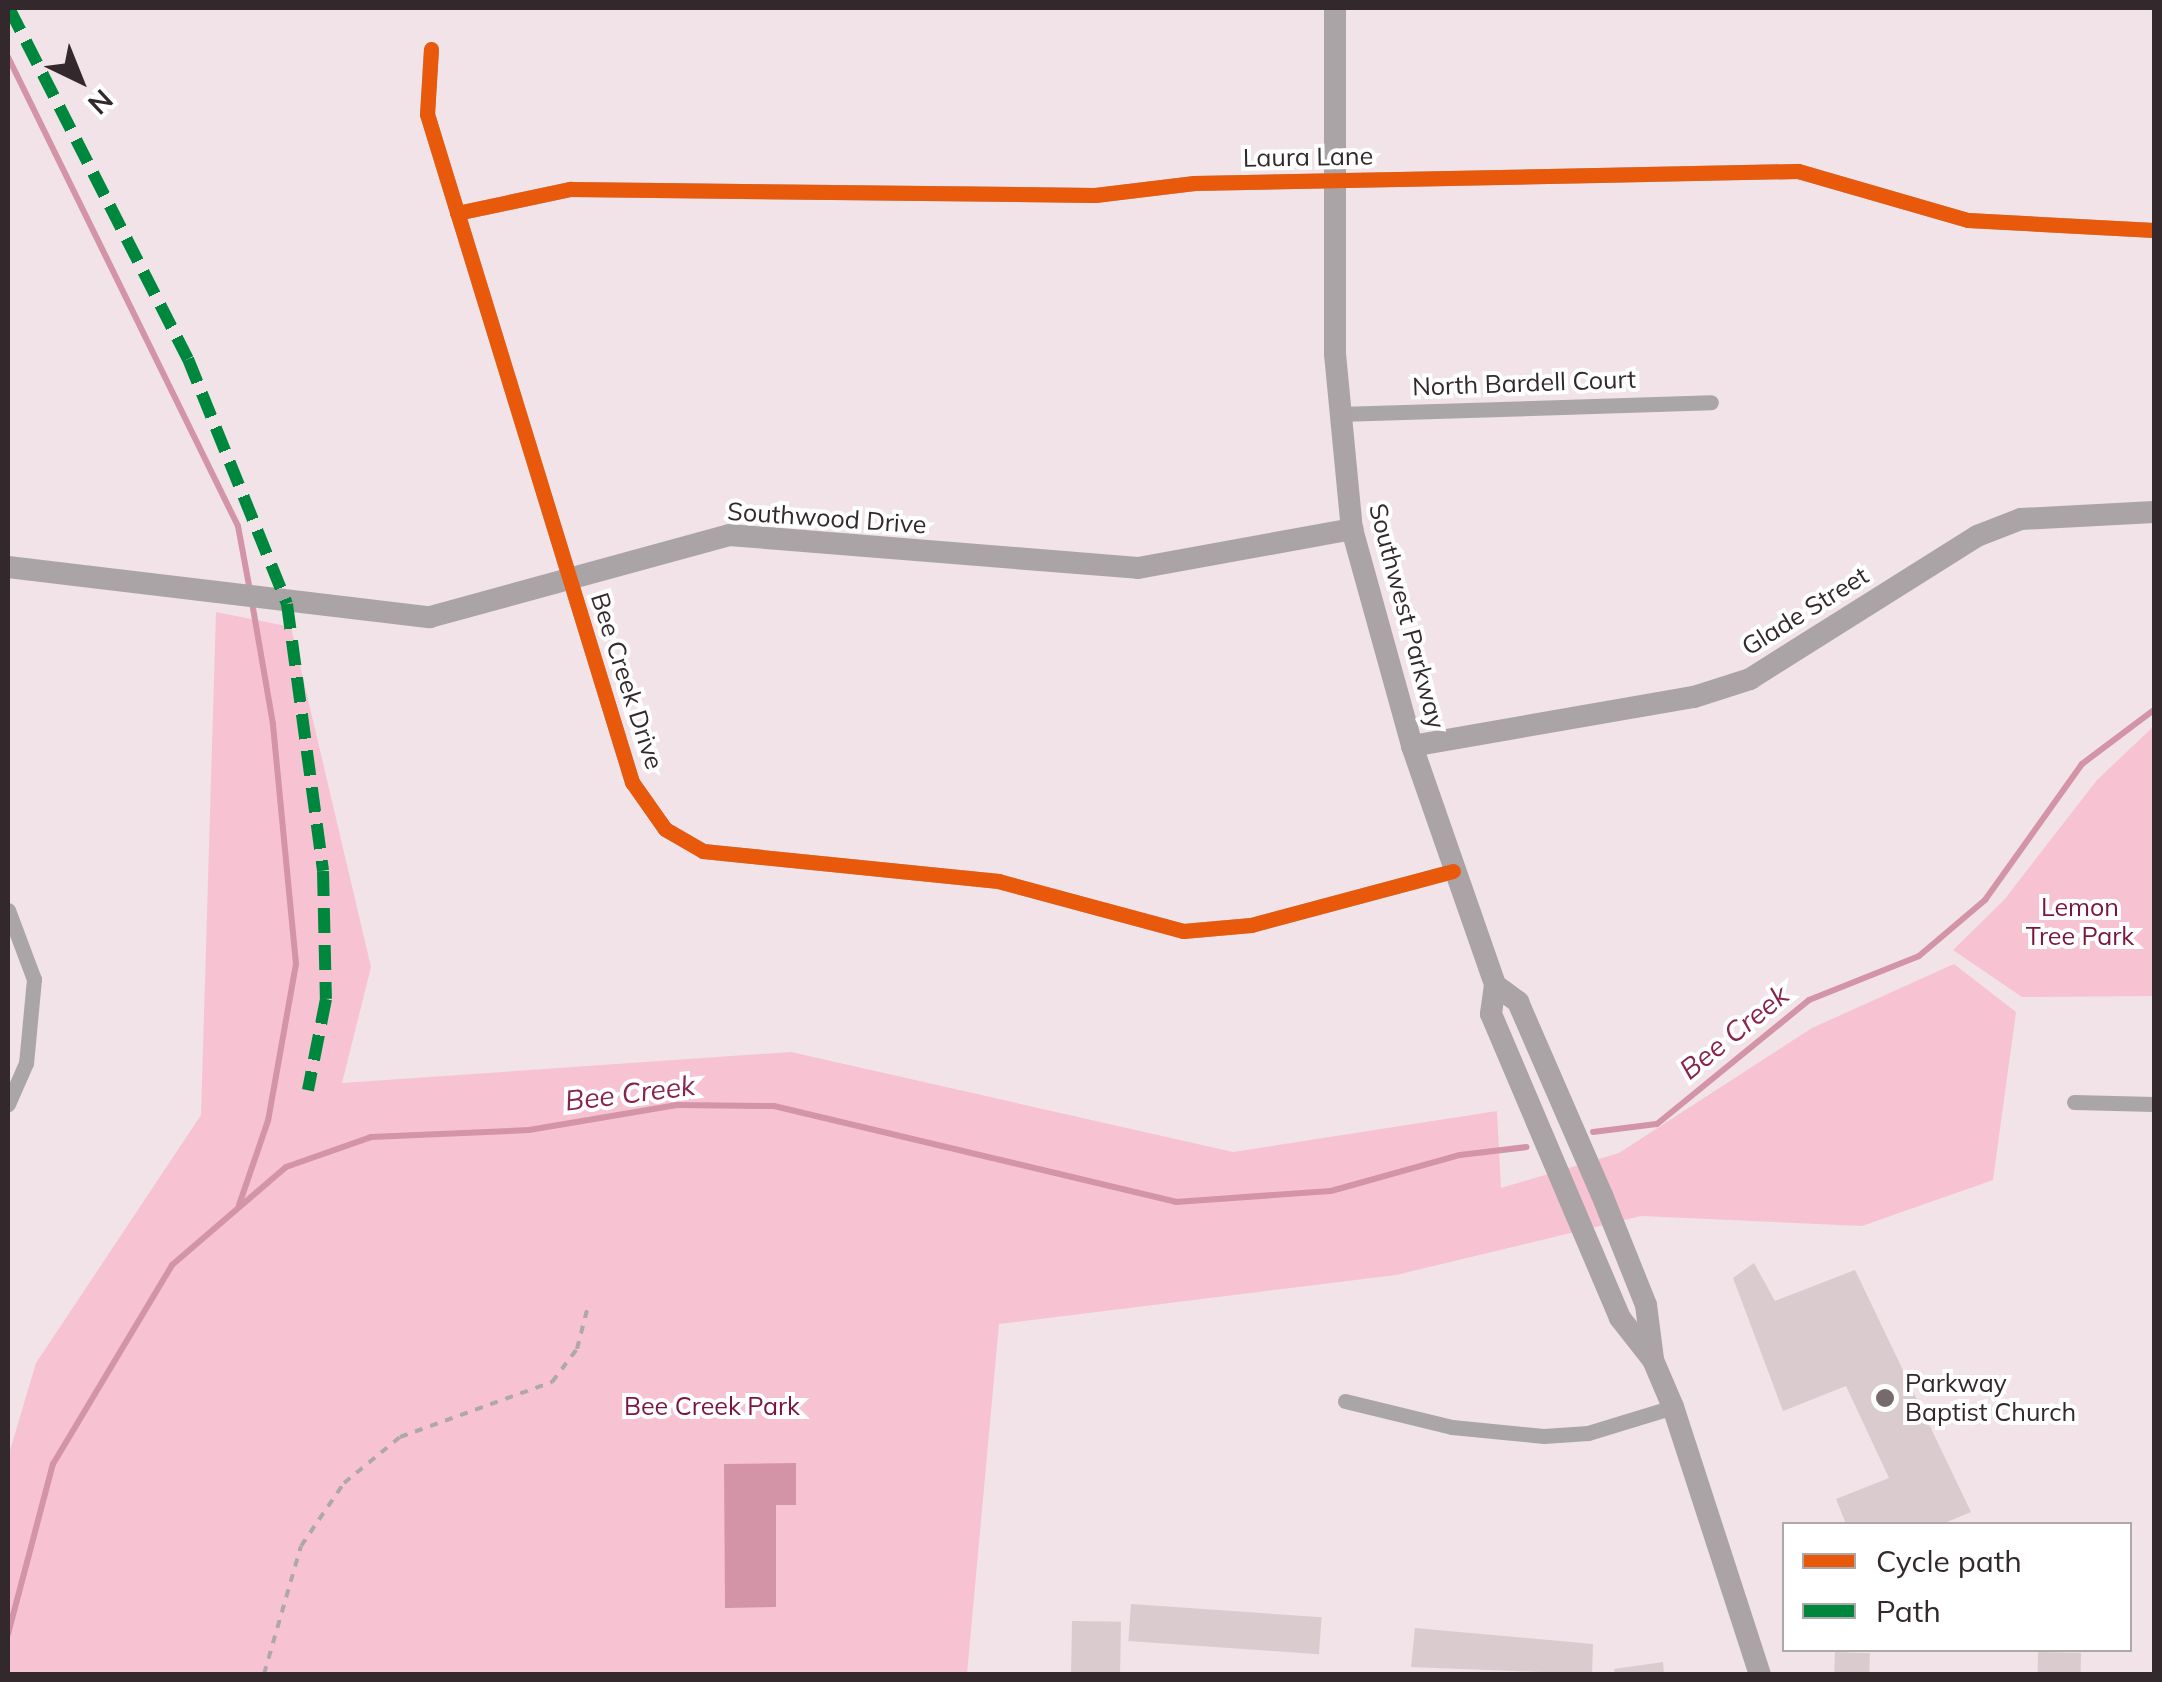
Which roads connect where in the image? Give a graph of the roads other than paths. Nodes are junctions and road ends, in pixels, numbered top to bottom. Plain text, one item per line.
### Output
1 (1335, 8) edge
2 (431, 50) dead end
3 (1334, 184) junction
4 (457, 213) junction
5 (2154, 230) edge
6 (1711, 402) dead end
7 (1339, 414) junction
8 (2154, 512) edge
9 (1352, 528) junction
10 (8, 567) edge
11 (569, 582) junction
12 (1412, 746) junction
13 (1453, 871) junction
14 (8, 910) edge
15 (2074, 1102) dead end
16 (8, 1104) edge
17 (2154, 1104) edge
18 (1346, 1401) dead end
19 (1673, 1406) junction
20 (1760, 1674) edge

1 - 3 street, Southwest Parkway
2 - 4 street, Bee Creek Drive
3 - 4 street, Laura Lane
3 - 5 street, Laura Lane
3 - 7 street, Southwest Parkway
4 - 11 street, Bee Creek Drive
6 - 7 street, North Bardell Court
7 - 9 street, Southwest Parkway
8 - 12 street, Glade Street
9 - 11 street, Southwood Drive
9 - 12 street, Southwest Parkway
10 - 11 street, Southwood Drive
11 - 13 street, Bee Creek Drive
12 - 13 street, Southwest Parkway
13 - 19 street, Southwest Parkway
14 - 16 street
15 - 17 street
18 - 19 street
19 - 20 street, Southwest Parkway

